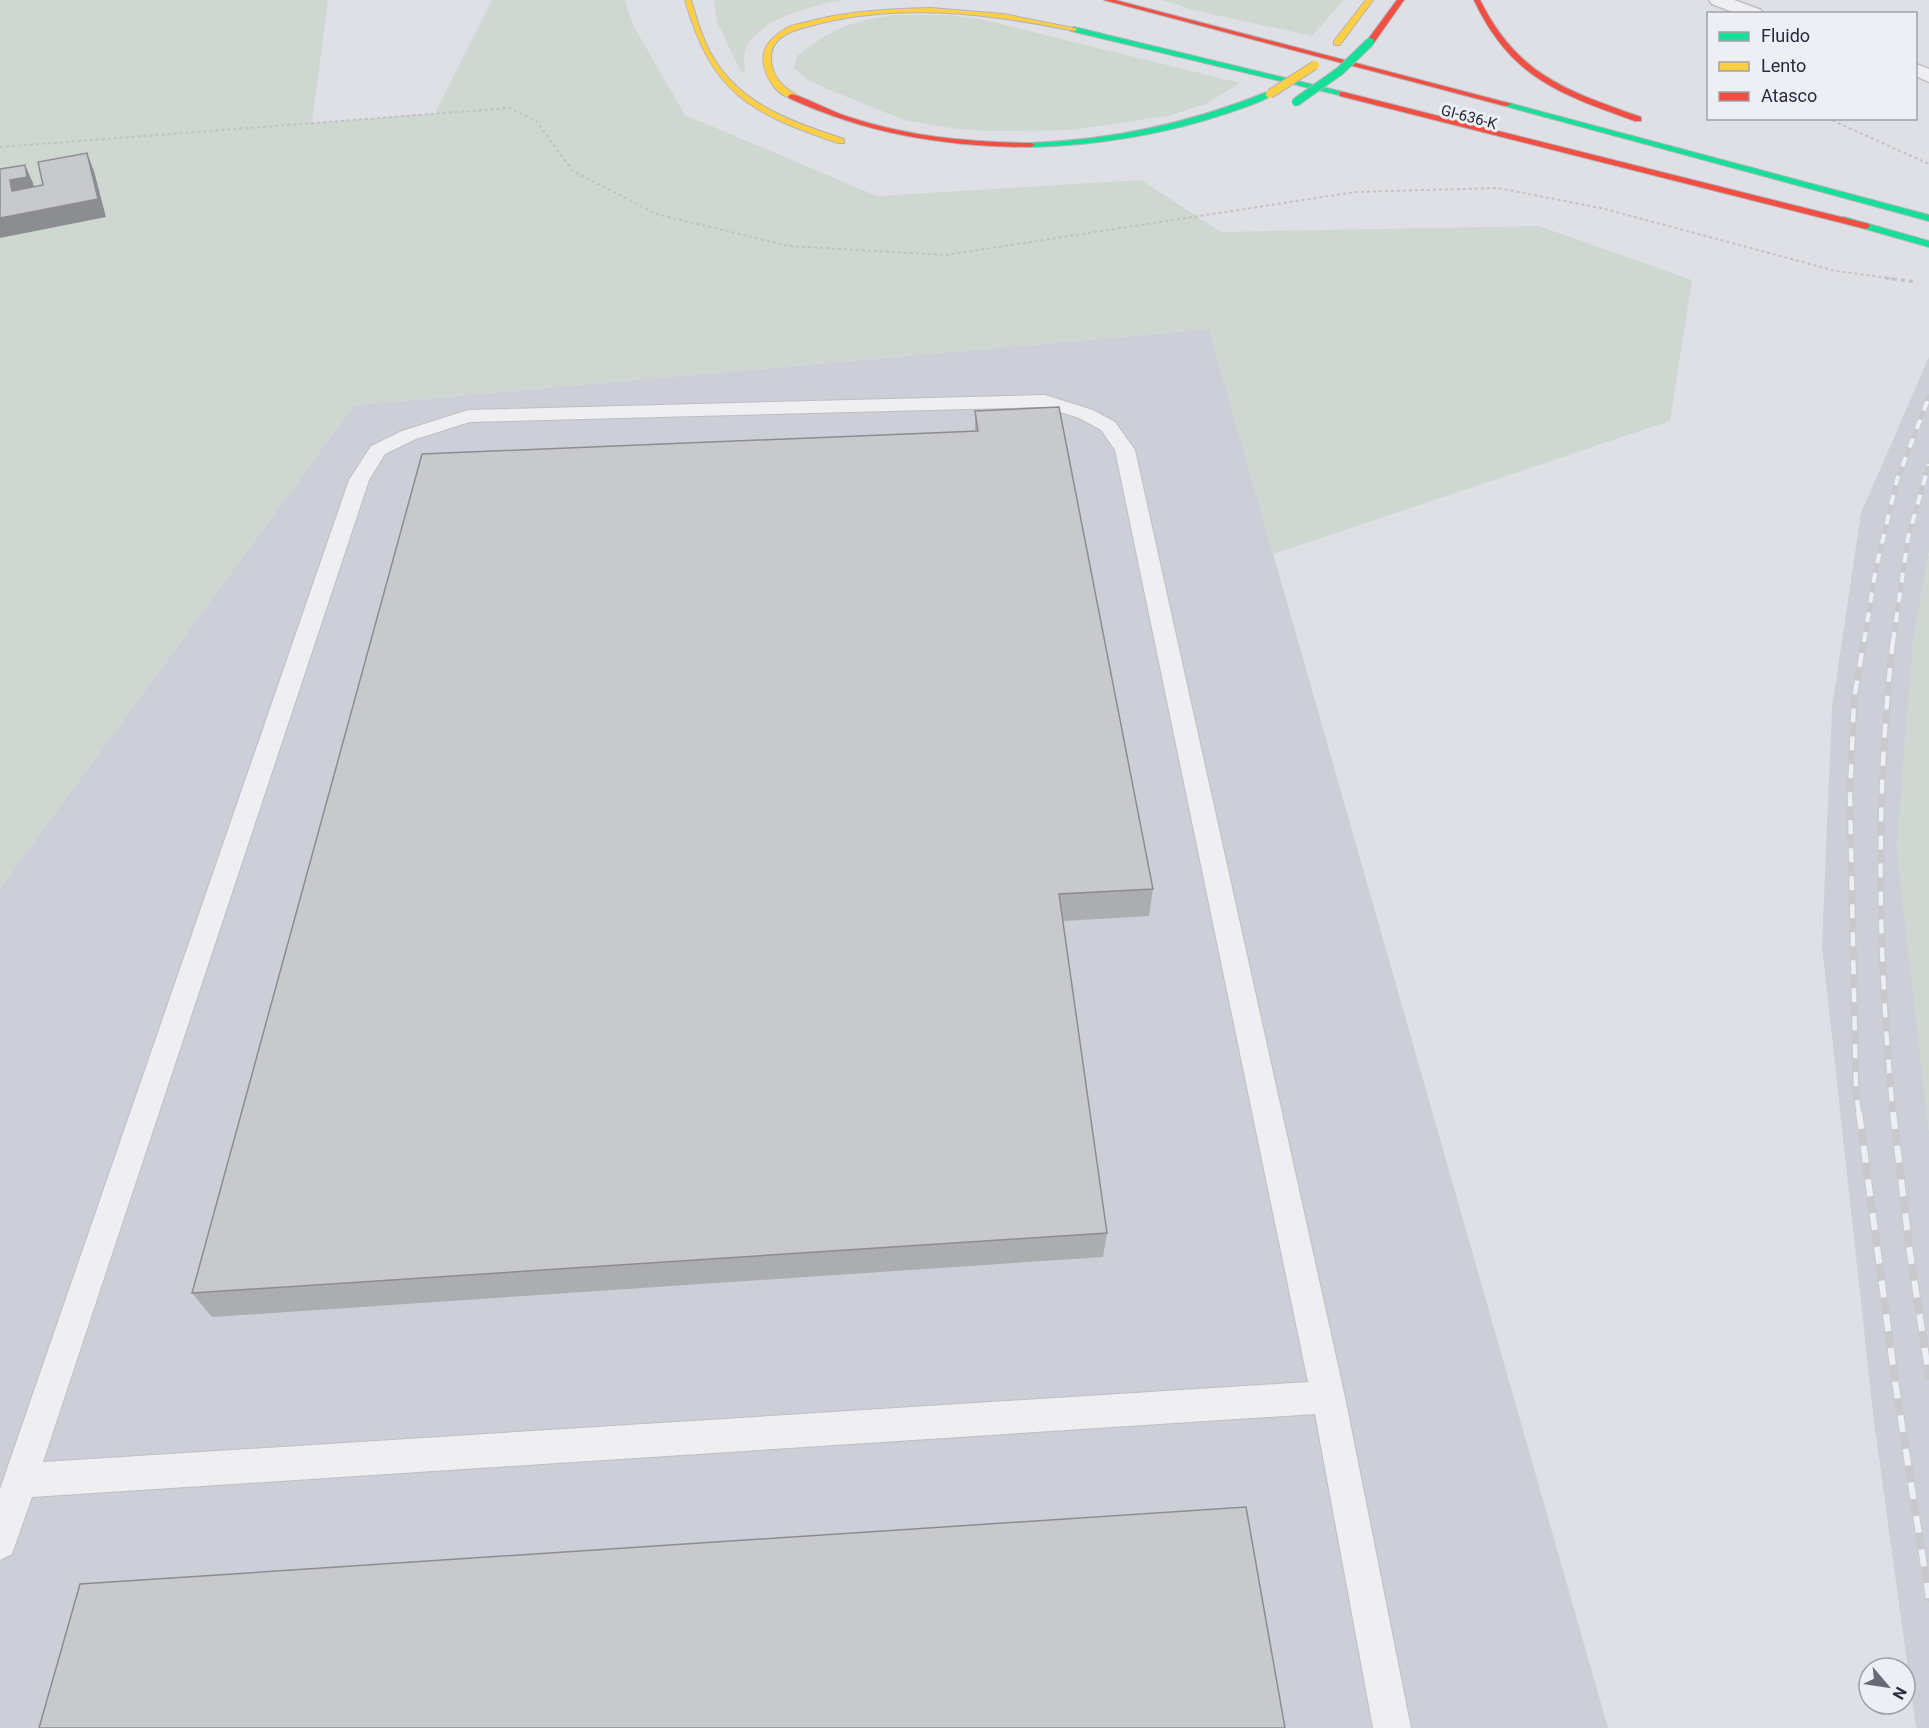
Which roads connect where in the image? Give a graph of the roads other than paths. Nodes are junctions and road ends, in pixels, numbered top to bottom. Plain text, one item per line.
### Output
1 (688, 0) edge
2 (1107, 0) edge
3 (1370, 0) edge
4 (1401, 0) edge
5 (1477, 0) edge
6 (1718, 0) edge
7 (1029, 6) dead end
8 (1750, 12) edge
9 (1281, 110) dead end
10 (1648, 123) dead end
11 (1700, 142) dead end
12 (858, 146) dead end
13 (1805, 183) junction
14 (1929, 218) edge
15 (1866, 226) junction
16 (1929, 244) edge
17 (1328, 1397) junction
18 (20, 1481) junction
19 (0, 1542) edge
20 (1392, 1728) edge

1 - 12 highway
2 - 13 highway, GI-636-K
3 - 15 highway, bridge
4 - 9 highway, bridge
5 - 10 highway
6 - 8 street
7 - 15 highway, GI-636-K
11 - 13 highway
13 - 14 highway, GI-636-K
15 - 16 highway, GI-636-K
17 - 18 lane
17 - 18 lane
17 - 20 lane
18 - 19 lane

